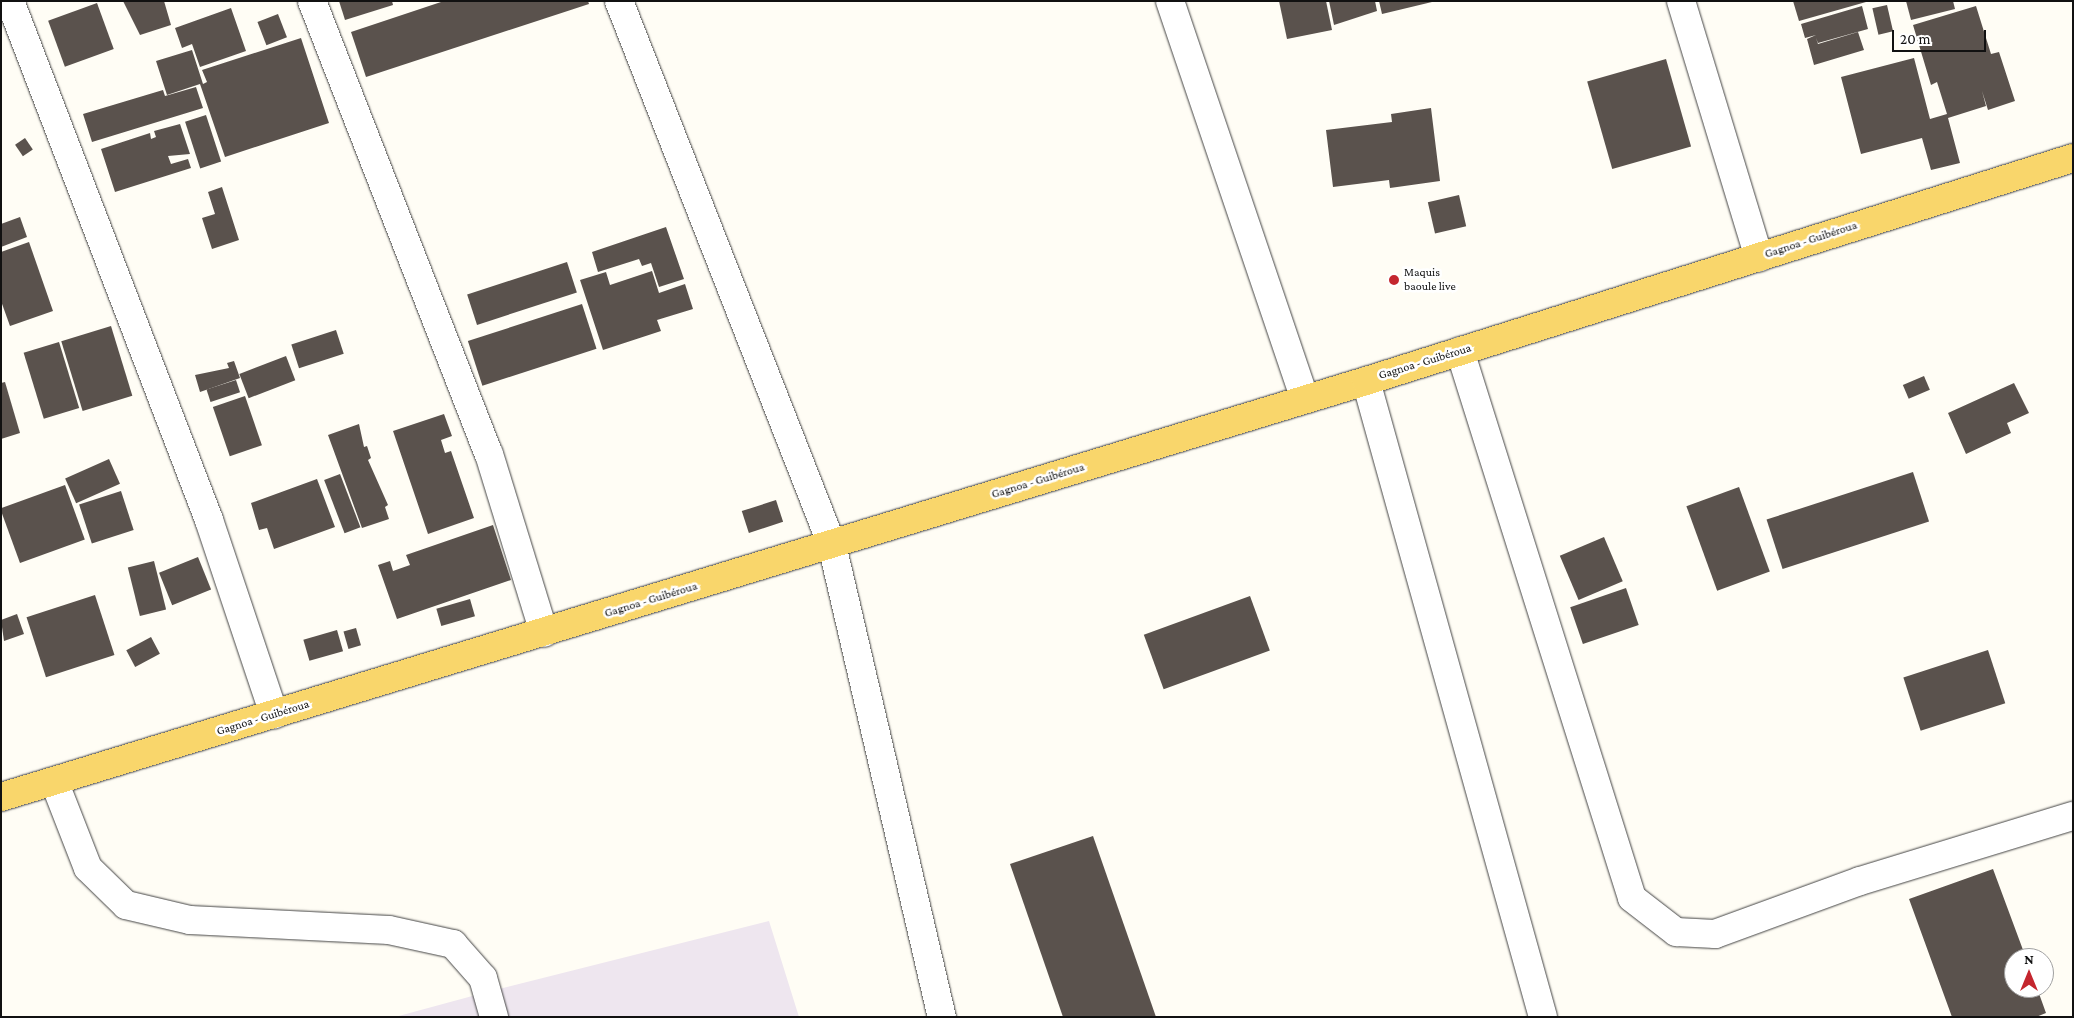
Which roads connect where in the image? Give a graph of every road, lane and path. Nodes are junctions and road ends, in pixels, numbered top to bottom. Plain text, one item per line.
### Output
1 (10, 1) edge
2 (312, 1) edge
3 (619, 1) edge
4 (1170, 1) edge
5 (1681, 1) edge
6 (2073, 158) edge
7 (1759, 257) junction
8 (1460, 352) junction
9 (1366, 381) junction
10 (1305, 400) junction
11 (832, 545) junction
12 (544, 632) junction
13 (274, 714) junction
14 (54, 781) junction
15 (1, 797) edge
16 (2073, 816) edge
17 (494, 1017) edge
18 (942, 1017) edge
19 (1543, 1017) edge

1 - 13 street
2 - 12 street
3 - 11 street
4 - 10 street
5 - 7 street
6 - 7 main road, Gagnoa - Guibéroua
7 - 8 main road, Gagnoa - Guibéroua
8 - 9 main road, Gagnoa - Guibéroua
8 - 16 street
9 - 10 main road, Gagnoa - Guibéroua
9 - 19 street
10 - 11 main road, Gagnoa - Guibéroua
11 - 12 main road, Gagnoa - Guibéroua
11 - 18 street
12 - 13 main road, Gagnoa - Guibéroua
13 - 14 main road, Gagnoa - Guibéroua
14 - 15 main road, Gagnoa - Guibéroua
14 - 17 street

